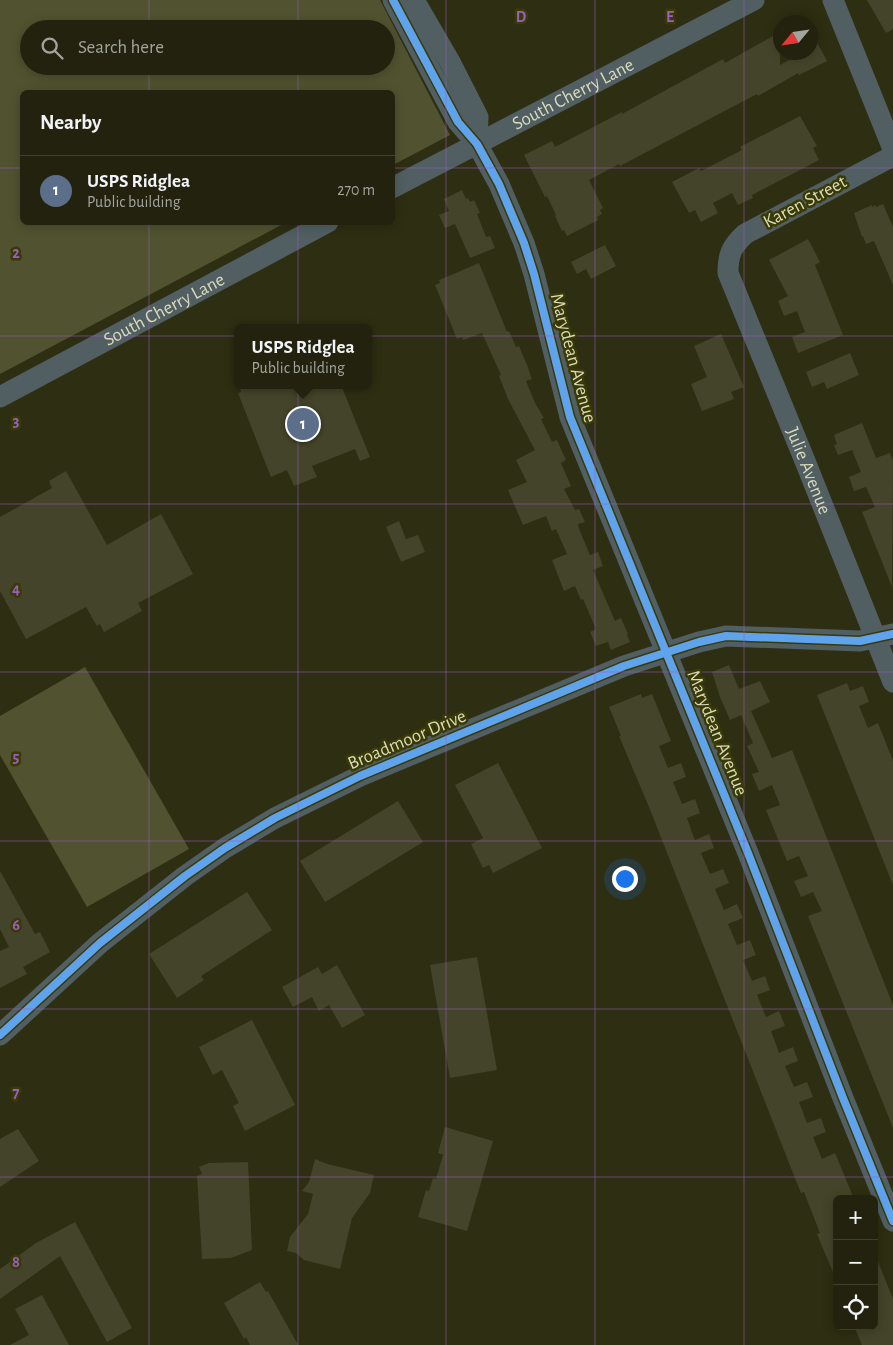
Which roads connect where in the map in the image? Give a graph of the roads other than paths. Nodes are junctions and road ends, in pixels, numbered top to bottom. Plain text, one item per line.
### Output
1 (392, 0) edge
2 (414, 0) edge
3 (754, 0) edge
4 (833, 0) edge
5 (477, 144) junction
6 (893, 149) edge
7 (893, 156) edge
8 (395, 186) edge
9 (322, 225) edge
10 (728, 260) joint
11 (0, 397) edge
12 (884, 637) edge
13 (667, 652) junction
14 (893, 682) edge
15 (0, 1035) edge
16 (893, 1221) edge

1 - 5 street, Marydean Avenue
2 - 5 street
3 - 5 street, South Cherry Lane
4 - 6 street
5 - 8 street, South Cherry Lane
5 - 13 street, Marydean Avenue
7 - 10 street, Karen Street
9 - 11 street, South Cherry Lane
10 - 12 street, Julie Avenue
12 - 13 street, Broadmoor Drive
12 - 14 street, Julie Avenue
13 - 15 street, Broadmoor Drive
13 - 16 street, Marydean Avenue

